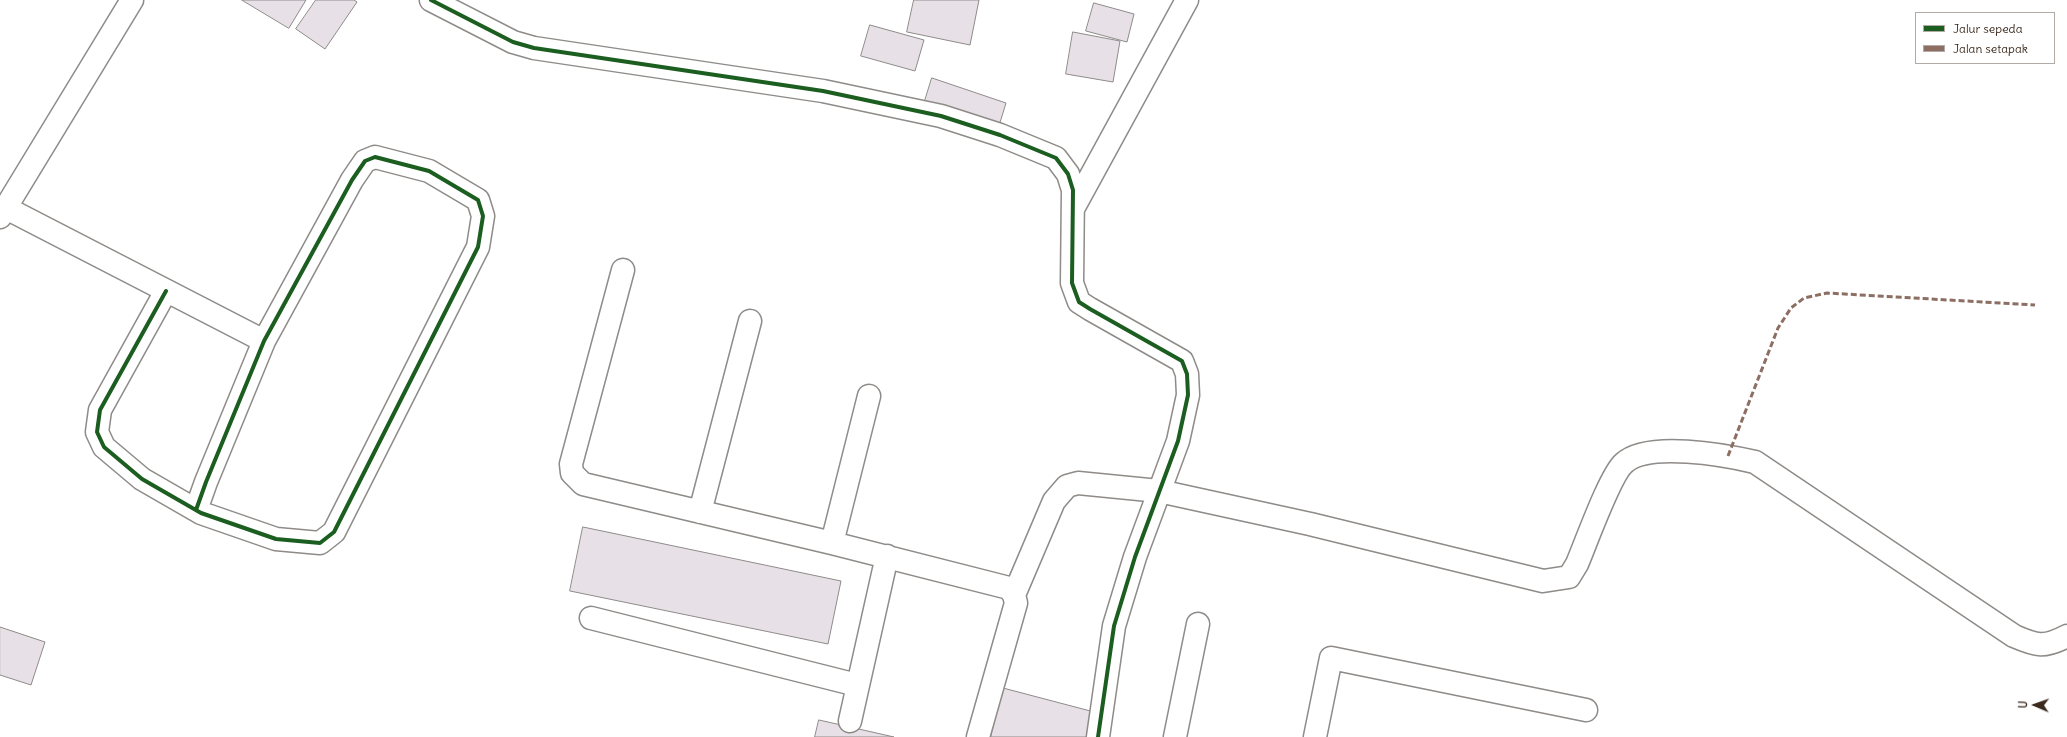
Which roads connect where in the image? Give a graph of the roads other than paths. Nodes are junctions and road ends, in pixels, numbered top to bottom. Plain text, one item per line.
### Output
1 (132, 0) edge
2 (431, 0) edge
3 (1187, 0) edge
4 (1074, 207) junction
5 (3, 213) edge
6 (623, 270) dead end
7 (166, 291) junction
8 (750, 321) dead end
9 (264, 341) junction
10 (869, 396) dead end
11 (1159, 491) junction
12 (196, 510) junction
13 (700, 512) junction
14 (832, 543) junction
15 (886, 556) junction
16 (1014, 595) junction
17 (591, 618) dead end
18 (1198, 624) dead end
19 (2067, 636) edge
20 (857, 685) junction
21 (1586, 710) dead end
22 (850, 721) dead end
23 (978, 737) edge
24 (1098, 737) edge
25 (1175, 737) edge
26 (1315, 737) edge

1 - 5 street
2 - 4 street
3 - 4 street
4 - 11 street
5 - 7 street
6 - 13 street
7 - 9 street
7 - 12 street
8 - 13 street
9 - 12 street
9 - 12 street
10 - 14 street
11 - 16 street
11 - 19 street
11 - 24 street
13 - 14 street
14 - 15 street
15 - 16 street
15 - 20 street
16 - 23 street
17 - 20 street
18 - 25 street
20 - 22 street
21 - 26 street

